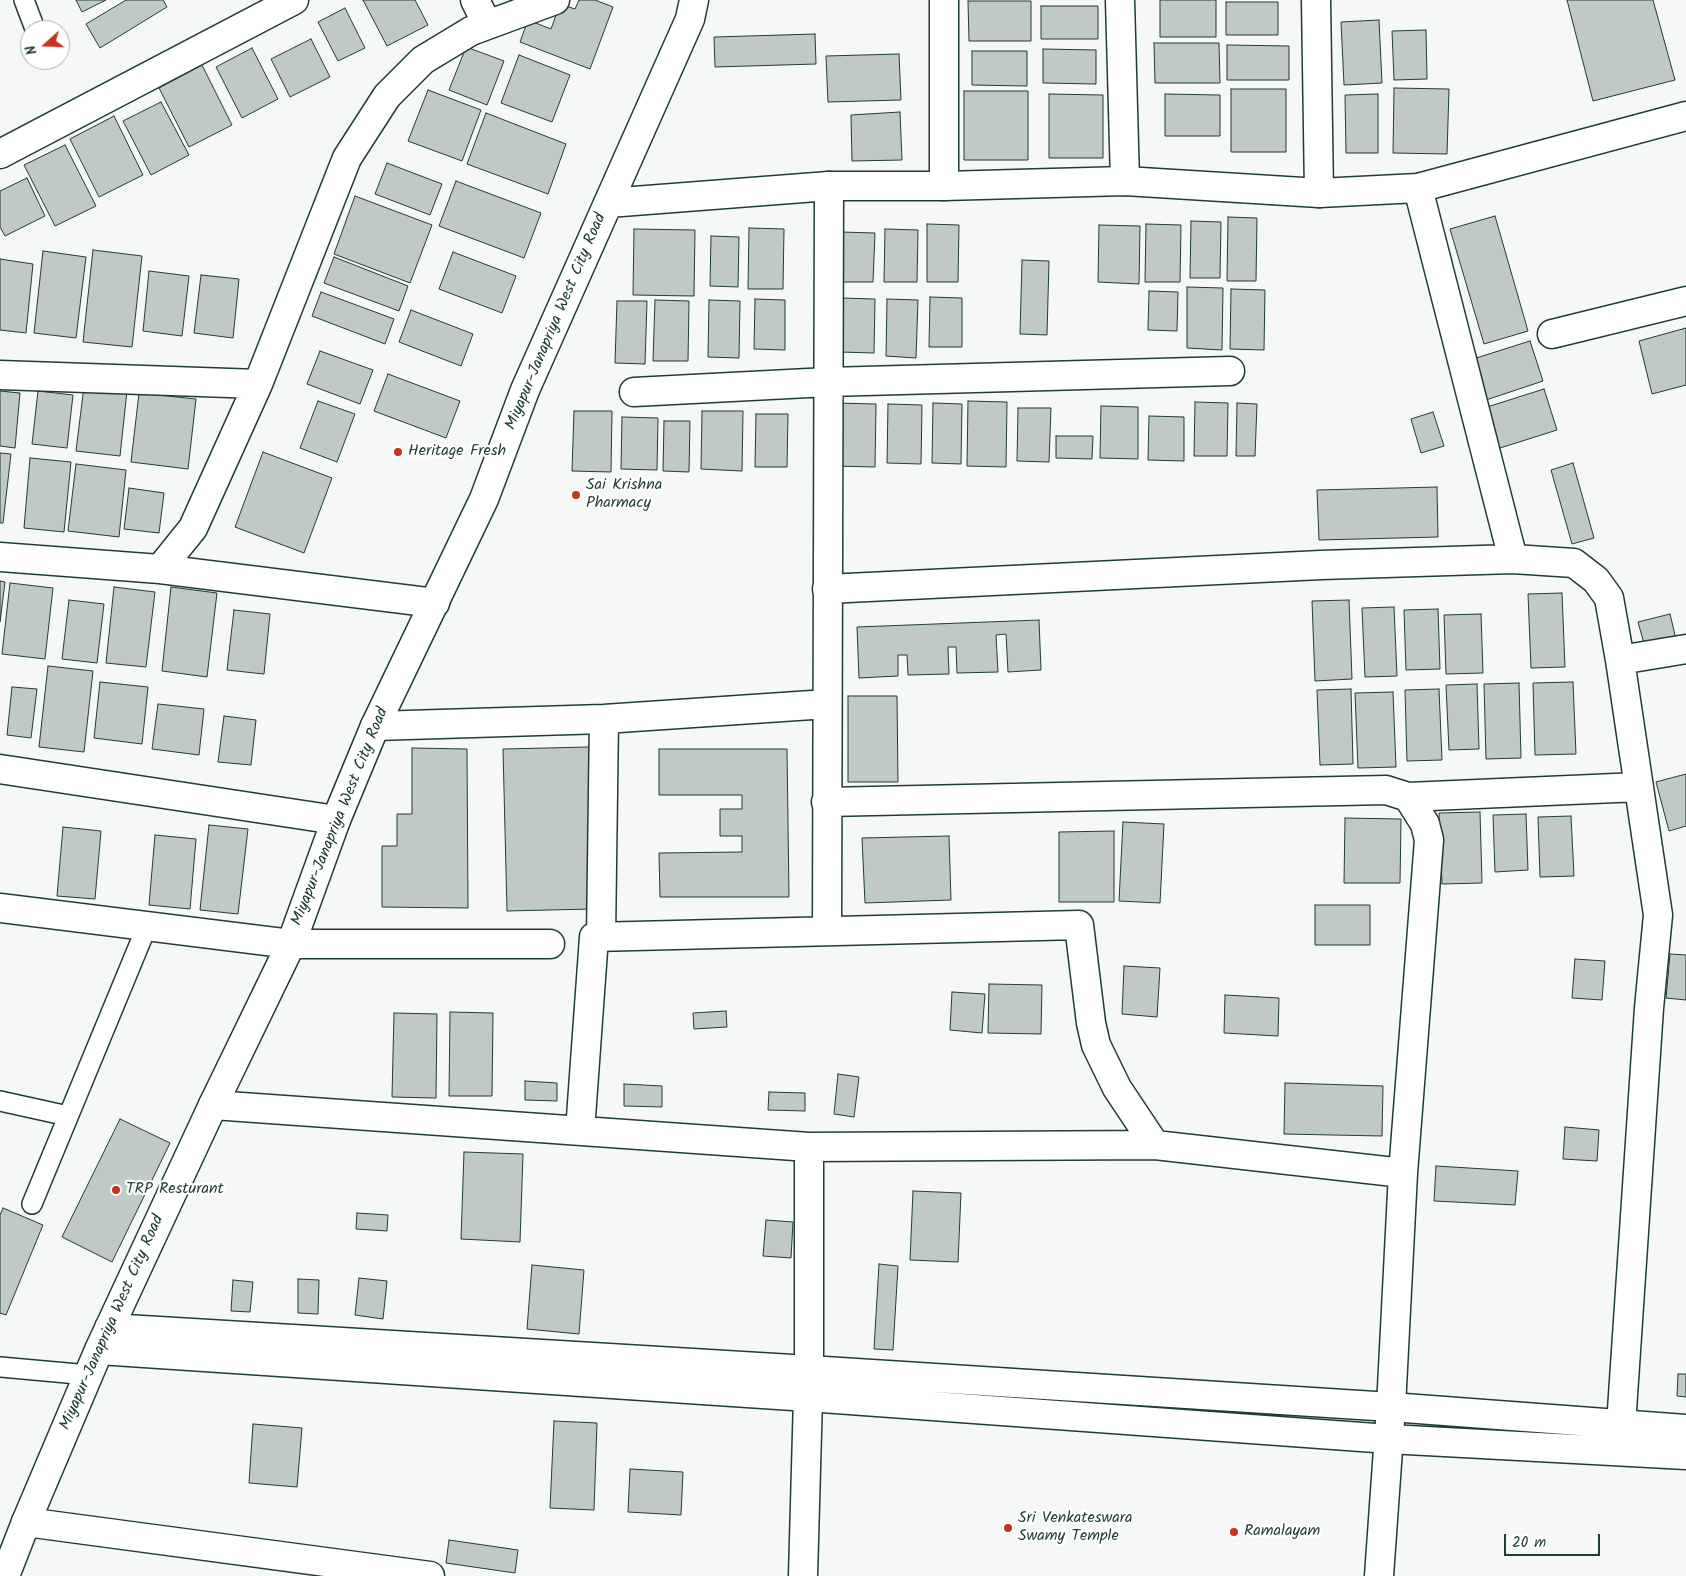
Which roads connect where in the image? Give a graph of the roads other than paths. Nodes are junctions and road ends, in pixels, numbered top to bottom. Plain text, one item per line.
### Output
1 (24, 0) edge
2 (475, 0) edge
3 (555, 0) edge
4 (694, 0) edge
5 (944, 0) edge
6 (1120, 0) edge
7 (1316, 0) edge
8 (292, 1) edge
9 (32, 20) edge
10 (487, 24) junction
11 (1686, 116) edge
12 (0, 154) edge
13 (1124, 181) junction
14 (829, 186) junction
15 (944, 186) junction
16 (1418, 188) junction
17 (1319, 193) junction
18 (608, 203) junction
19 (1686, 302) edge
20 (1552, 334) dead end
21 (1230, 371) dead end
22 (0, 374) edge
23 (828, 382) junction
24 (258, 384) junction
25 (634, 392) dead end
26 (0, 557) edge
27 (1513, 559) junction
28 (160, 569) junction
29 (828, 589) junction
30 (435, 603) junction
31 (1686, 650) edge
32 (1620, 660) junction
33 (827, 704) junction
34 (604, 719) junction
35 (375, 726) junction
36 (0, 769) edge
37 (1639, 787) junction
38 (1408, 797) junction
39 (826, 802) junction
40 (336, 820) junction
41 (0, 908) edge
42 (147, 926) junction
43 (827, 931) junction
44 (601, 937) junction
45 (291, 944) junction
46 (550, 944) dead end
47 (0, 1101) edge
48 (213, 1105) junction
49 (68, 1116) junction
50 (580, 1131) junction
51 (1155, 1145) junction
52 (809, 1147) junction
53 (1403, 1173) junction
54 (32, 1204) dead end
55 (99, 1351) junction
56 (0, 1367) edge
57 (809, 1370) junction
58 (808, 1397) junction
59 (1391, 1407) junction
60 (1620, 1426) junction
61 (1686, 1429) edge
62 (1389, 1439) junction
63 (1686, 1455) edge
64 (26, 1522) junction
65 (5, 1576) edge
66 (430, 1576) edge
67 (803, 1576) edge
68 (1379, 1576) edge

1 - 9 lane
2 - 10 street
3 - 10 street
4 - 18 street, Miyapur-Janapriya West City Road
5 - 15 street
6 - 13 street
7 - 17 street
8 - 12 street
10 - 24 street
11 - 16 street
13 - 15 street
13 - 17 street
14 - 15 street
14 - 18 street
14 - 23 street
16 - 17 street
16 - 27 street
18 - 30 street, Miyapur-Janapriya West City Road
19 - 20 street
21 - 23 street
22 - 24 street
23 - 25 street
23 - 29 street
24 - 28 street
26 - 28 street
27 - 29 street
27 - 32 street
28 - 30 street
29 - 33 street
30 - 35 street, Miyapur-Janapriya West City Road
31 - 32 street
32 - 37 street
33 - 34 street
33 - 39 street
34 - 35 street
34 - 44 street
35 - 40 street, Miyapur-Janapriya West City Road
36 - 40 street
37 - 38 street
37 - 60 street
38 - 39 street
38 - 53 street
39 - 43 street
40 - 45 street, Miyapur-Janapriya West City Road
41 - 42 street
42 - 45 street
42 - 49 lane
43 - 44 street
43 - 51 street
44 - 50 street
45 - 46 street
45 - 48 street, Miyapur-Janapriya West City Road
47 - 49 lane
48 - 50 street
48 - 55 street, Miyapur-Janapriya West City Road
49 - 54 lane
50 - 52 street
51 - 52 street
51 - 53 street
52 - 57 street
53 - 59 street
55 - 56 lane
55 - 57 street
55 - 58 street
55 - 64 street, Miyapur-Janapriya West City Road
57 - 59 street
58 - 62 street
58 - 67 street
59 - 60 street
59 - 62 street
60 - 61 street
62 - 63 street
62 - 68 street
64 - 65 street, Miyapur-Janapriya West City Road
64 - 66 street

